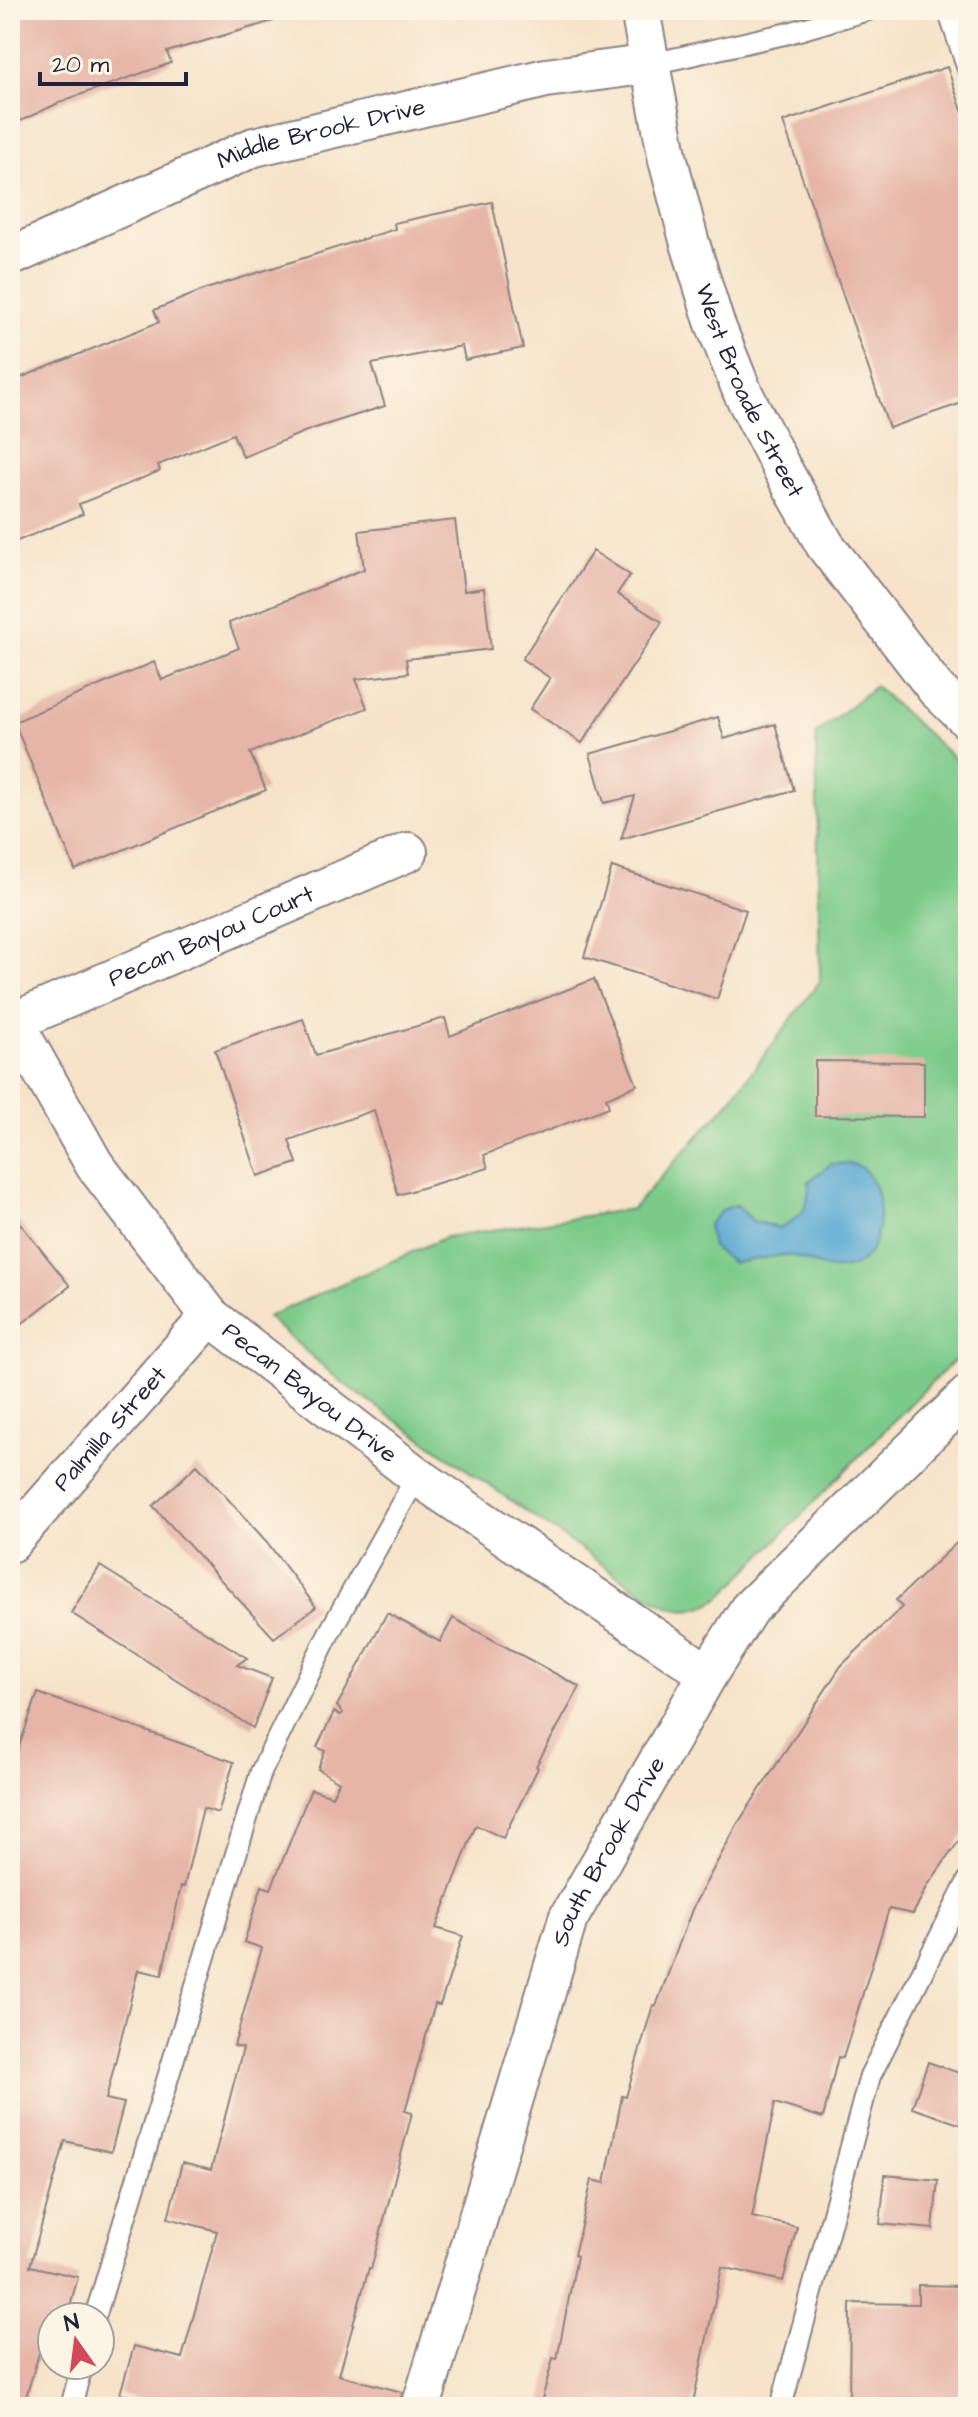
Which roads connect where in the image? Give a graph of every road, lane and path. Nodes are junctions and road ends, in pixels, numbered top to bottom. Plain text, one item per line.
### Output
1 (640, 10) edge
2 (868, 10) edge
3 (948, 10) edge
4 (651, 64) junction
5 (968, 69) edge
6 (10, 257) edge
7 (968, 720) edge
8 (408, 852) dead end
9 (11, 1018) edge
10 (210, 1316) junction
11 (968, 1395) edge
12 (417, 1476) junction
13 (10, 1543) edge
14 (708, 1674) junction
15 (968, 1881) edge
16 (100, 2301) edge
17 (78, 2381) edge
18 (71, 2407) edge
19 (421, 2407) edge
20 (781, 2407) edge

1 - 4 street, West Broade Street
2 - 4 lane
3 - 5 lane
4 - 6 street, Middle Brook Drive
4 - 7 street, West Broade Street
8 - 9 street, Pecan Bayou Court
9 - 10 street, Pecan Bayou Drive
10 - 12 street, Pecan Bayou Drive
10 - 13 street, Palmilla Street
11 - 14 street, South Brook Drive
12 - 14 street, Pecan Bayou Drive
12 - 16 lane
14 - 19 street, South Brook Drive
15 - 20 lane
17 - 18 lane

